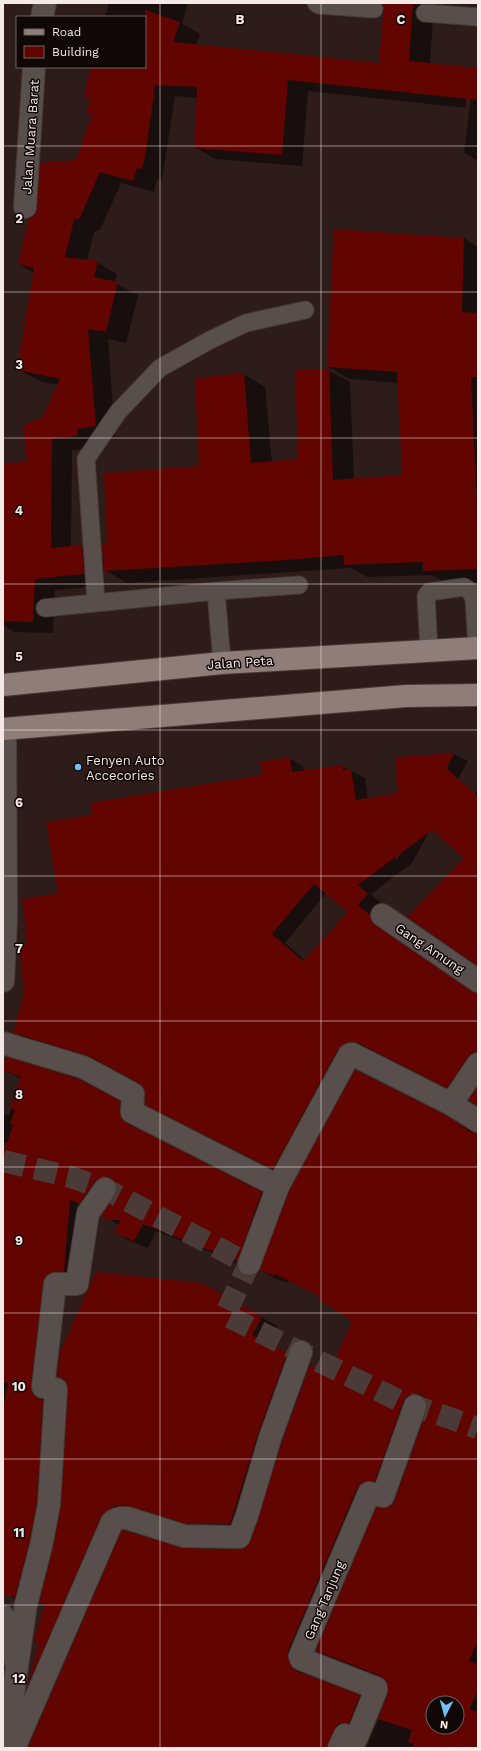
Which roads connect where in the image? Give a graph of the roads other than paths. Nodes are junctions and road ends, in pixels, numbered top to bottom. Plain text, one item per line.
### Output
1 (45, 3) edge
2 (316, 3) edge
3 (374, 9) dead end
4 (425, 13) dead end
5 (42, 16) edge
6 (478, 17) edge
7 (34, 68) edge
8 (25, 207) dead end
9 (305, 310) dead end
10 (299, 585) dead end
11 (216, 591) junction
12 (96, 602) junction
13 (45, 608) dead end
14 (477, 648) edge
15 (430, 650) junction
16 (222, 663) junction
17 (3, 685) edge
18 (478, 695) edge
19 (4, 729) edge
20 (382, 915) dead end
21 (3, 981) edge
22 (478, 981) edge
23 (3, 1043) edge
24 (478, 1064) edge
25 (451, 1104) junction
26 (478, 1121) edge
27 (278, 1186) junction
28 (105, 1189) dead end
29 (249, 1264) dead end
30 (301, 1352) dead end
31 (414, 1406) dead end
32 (3, 1616) edge
33 (17, 1666) junction
34 (3, 1733) edge
35 (14, 1748) edge
36 (339, 1748) edge

1 - 5 street
2 - 3 lane
4 - 6 lane
7 - 8 street, Jalan Muara Barat
9 - 12 lane
10 - 11 lane
11 - 12 lane
11 - 16 lane
12 - 13 lane
14 - 15 main road, Jalan Peta
14 - 15 lane
15 - 16 main road, Jalan Peta
16 - 17 main road, Jalan Peta
18 - 19 main road
19 - 21 street
20 - 22 street, Gang Amung
23 - 27 street
24 - 25 street
25 - 26 street
25 - 27 street
27 - 29 street
28 - 33 street
30 - 35 street
31 - 36 street, Gang Tanjung
32 - 33 street
33 - 34 street

